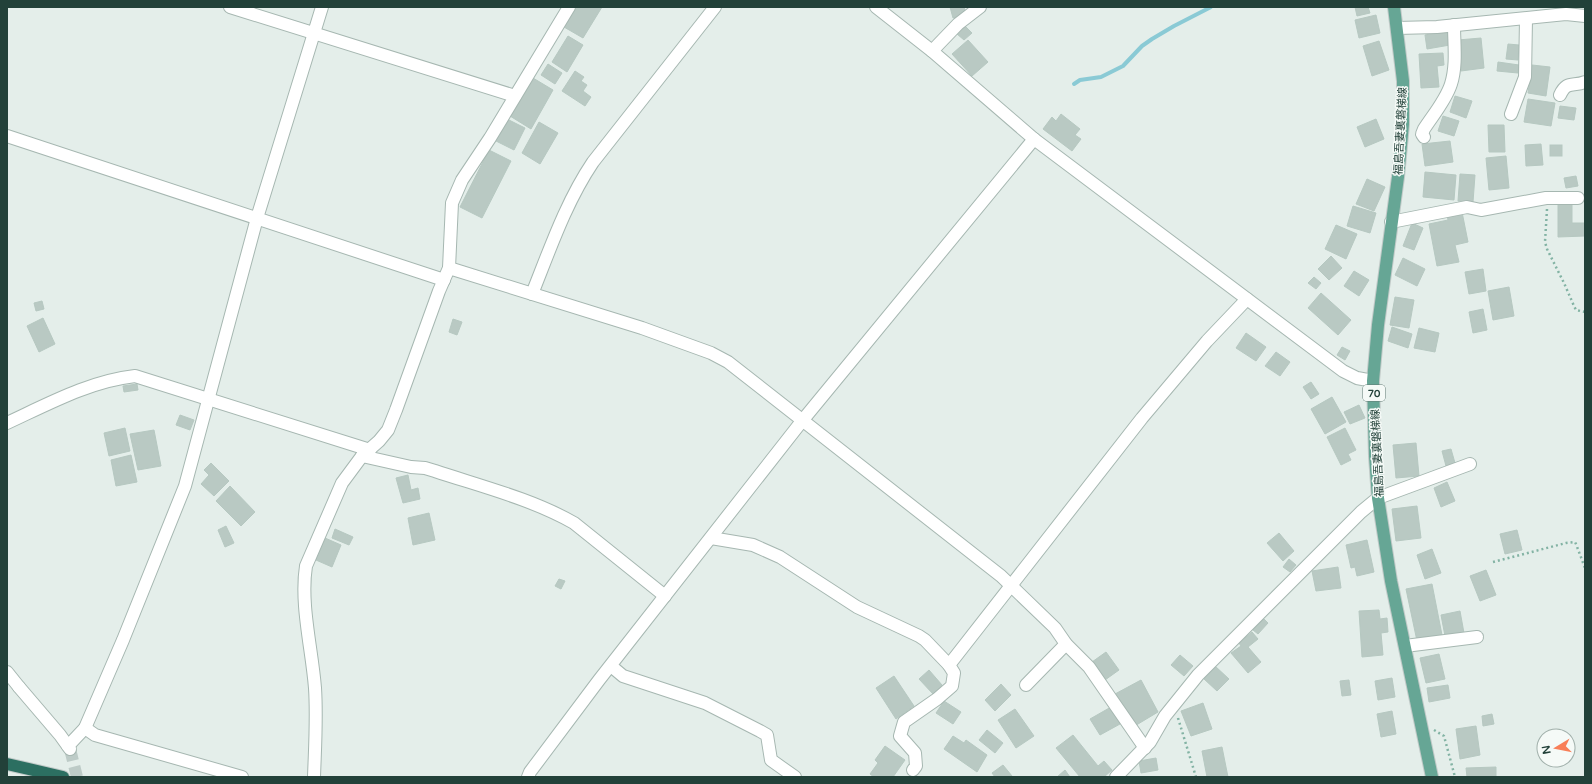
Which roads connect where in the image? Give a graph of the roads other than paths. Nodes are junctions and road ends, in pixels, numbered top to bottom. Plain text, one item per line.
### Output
1 (230, 7) edge
2 (322, 7) edge
3 (569, 7) edge
4 (715, 7) edge
5 (876, 7) edge
6 (980, 7) edge
7 (1394, 7) edge
8 (1523, 15) edge
9 (1585, 16) edge
10 (1454, 25) junction
11 (1397, 28) junction
12 (313, 34) junction
13 (932, 51) junction
14 (1585, 82) edge
15 (1560, 95) dead end
16 (515, 96) junction
17 (1511, 114) dead end
18 (7, 136) edge
19 (1424, 137) dead end
20 (1034, 139) junction
21 (1578, 198) dead end
22 (257, 218) junction
23 (1391, 222) junction
24 (449, 268) junction
25 (444, 280) junction
26 (532, 294) junction
27 (1247, 299) junction
28 (1373, 381) junction
29 (208, 399) junction
30 (802, 421) junction
31 (7, 422) edge
32 (366, 453) junction
33 (1470, 464) dead end
34 (1378, 498) junction
35 (711, 538) junction
36 (1011, 585) junction
37 (665, 596) junction
38 (1477, 637) dead end
39 (1066, 644) junction
40 (1405, 646) junction
41 (949, 665) junction
42 (611, 666) junction
43 (7, 672) edge
44 (1026, 685) dead end
45 (85, 728) junction
46 (1145, 748) junction
47 (7, 764) edge
48 (913, 770) dead end
49 (63, 777) edge
50 (242, 777) edge
51 (314, 777) edge
52 (528, 777) edge
53 (795, 777) edge
54 (1116, 777) edge
55 (1432, 777) edge

1 - 12 street
2 - 12 street
3 - 16 street
4 - 26 street
5 - 13 street
6 - 13 street
7 - 11 main road, 福島吾妻裏磐梯線 / 70
8 - 9 street
8 - 10 street
8 - 17 street
10 - 11 street
10 - 19 street
11 - 23 main road, 福島吾妻裏磐梯線 / 70
12 - 16 street
12 - 22 street
13 - 20 street
14 - 15 street
16 - 24 street
18 - 22 street
20 - 27 street
20 - 30 street
21 - 23 street
22 - 25 street
22 - 29 street
23 - 28 main road, 福島吾妻裏磐梯線 / 70
24 - 25 street
24 - 26 street
25 - 32 street
26 - 30 street
27 - 28 street
27 - 36 street
28 - 34 main road, 福島吾妻裏磐梯線 / 70
29 - 31 street
29 - 32 street
29 - 45 street
30 - 35 street
30 - 36 street
32 - 37 street
32 - 51 street
33 - 34 street
34 - 40 main road, 福島吾妻裏磐梯線 / 70
34 - 46 street
35 - 37 street
35 - 41 street
36 - 39 street
36 - 41 street
37 - 42 street
38 - 40 street
39 - 44 street
39 - 46 street
40 - 55 main road, 福島吾妻裏磐梯線 / 70
41 - 48 street
42 - 52 street
42 - 53 street
43 - 45 street
45 - 50 street
46 - 54 street
47 - 49 highway

